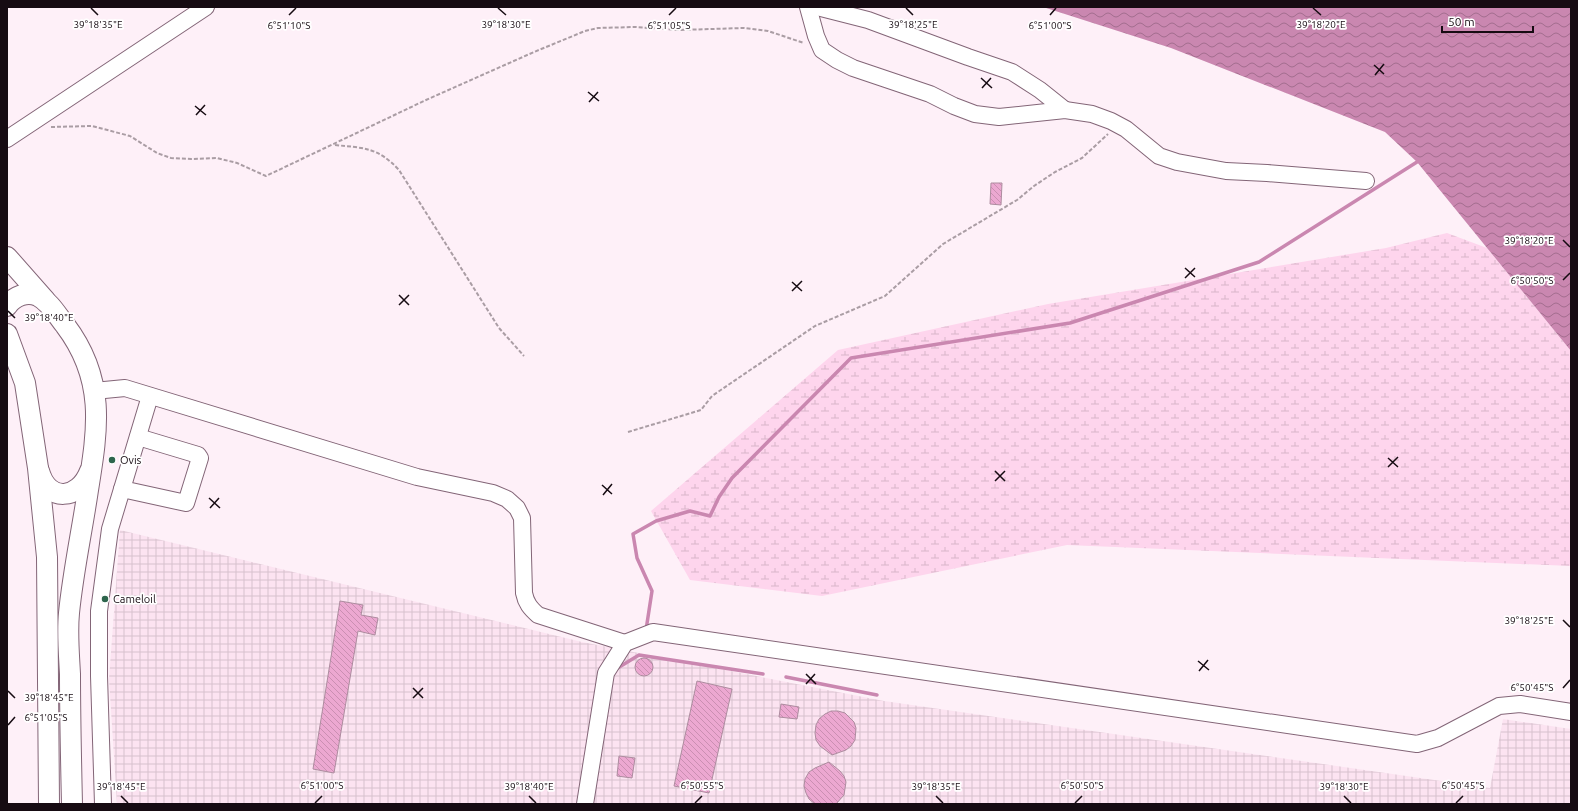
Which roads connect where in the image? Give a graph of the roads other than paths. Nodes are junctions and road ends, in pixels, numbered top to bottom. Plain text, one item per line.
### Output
1 (206, 7) edge
2 (808, 7) edge
3 (817, 7) edge
4 (1065, 110) junction
5 (7, 139) edge
6 (1366, 181) dead end
7 (7, 257) edge
8 (49, 304) junction
9 (7, 306) edge
10 (7, 334) edge
11 (94, 392) junction
12 (150, 396) junction
13 (138, 437) junction
14 (92, 467) junction
15 (38, 468) junction
16 (122, 489) junction
17 (625, 643) junction
18 (1571, 712) edge
19 (49, 804) edge
20 (72, 804) edge
21 (103, 804) edge
22 (585, 804) edge

1 - 5 street
2 - 4 street
3 - 4 street
4 - 6 street
7 - 8 main road
8 - 9 main road
8 - 11 main road
10 - 15 main road
11 - 12 street
11 - 14 main road
12 - 13 street
12 - 17 street
13 - 16 street
13 - 16 street
14 - 15 main road
14 - 20 main road
15 - 19 main road
16 - 21 street
17 - 18 street
17 - 22 street

